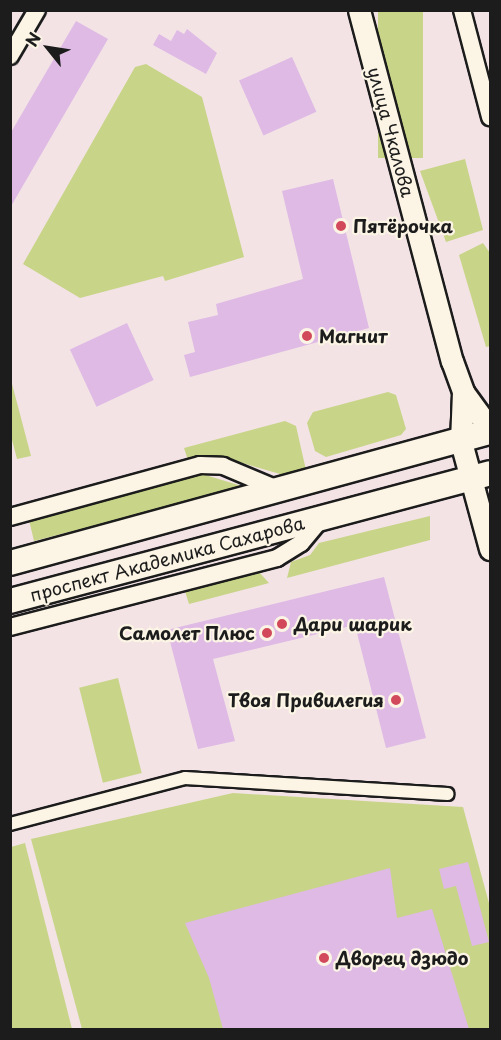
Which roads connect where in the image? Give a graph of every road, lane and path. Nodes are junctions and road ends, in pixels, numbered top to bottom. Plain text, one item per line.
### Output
1 (37, 10) edge
2 (359, 10) edge
3 (462, 10) edge
4 (10, 56) edge
5 (490, 117) edge
6 (463, 392) junction
7 (490, 430) edge
8 (461, 442) junction
9 (480, 476) edge
10 (280, 490) junction
11 (323, 516) junction
12 (10, 517) edge
13 (490, 549) edge
14 (10, 563) edge
15 (10, 601) edge
16 (10, 627) edge
17 (448, 794) dead end
18 (10, 824) edge

1 - 4 street
2 - 6 street, улица Чкалова
3 - 5 street
6 - 7 street, улица Чкалова
6 - 8 street, улица Чкалова
7 - 8 main road, проспект Академика Сахарова
8 - 9 street, улица Чкалова
8 - 10 main road, проспект Академика Сахарова
9 - 11 main road, проспект Академика Сахарова
9 - 13 street, улица Чкалова
10 - 12 street, проспект Академика Сахарова
10 - 14 main road, проспект Академика Сахарова
11 - 15 main road, проспект Академика Сахарова
11 - 16 street, проспект Академика Сахарова
17 - 18 street

